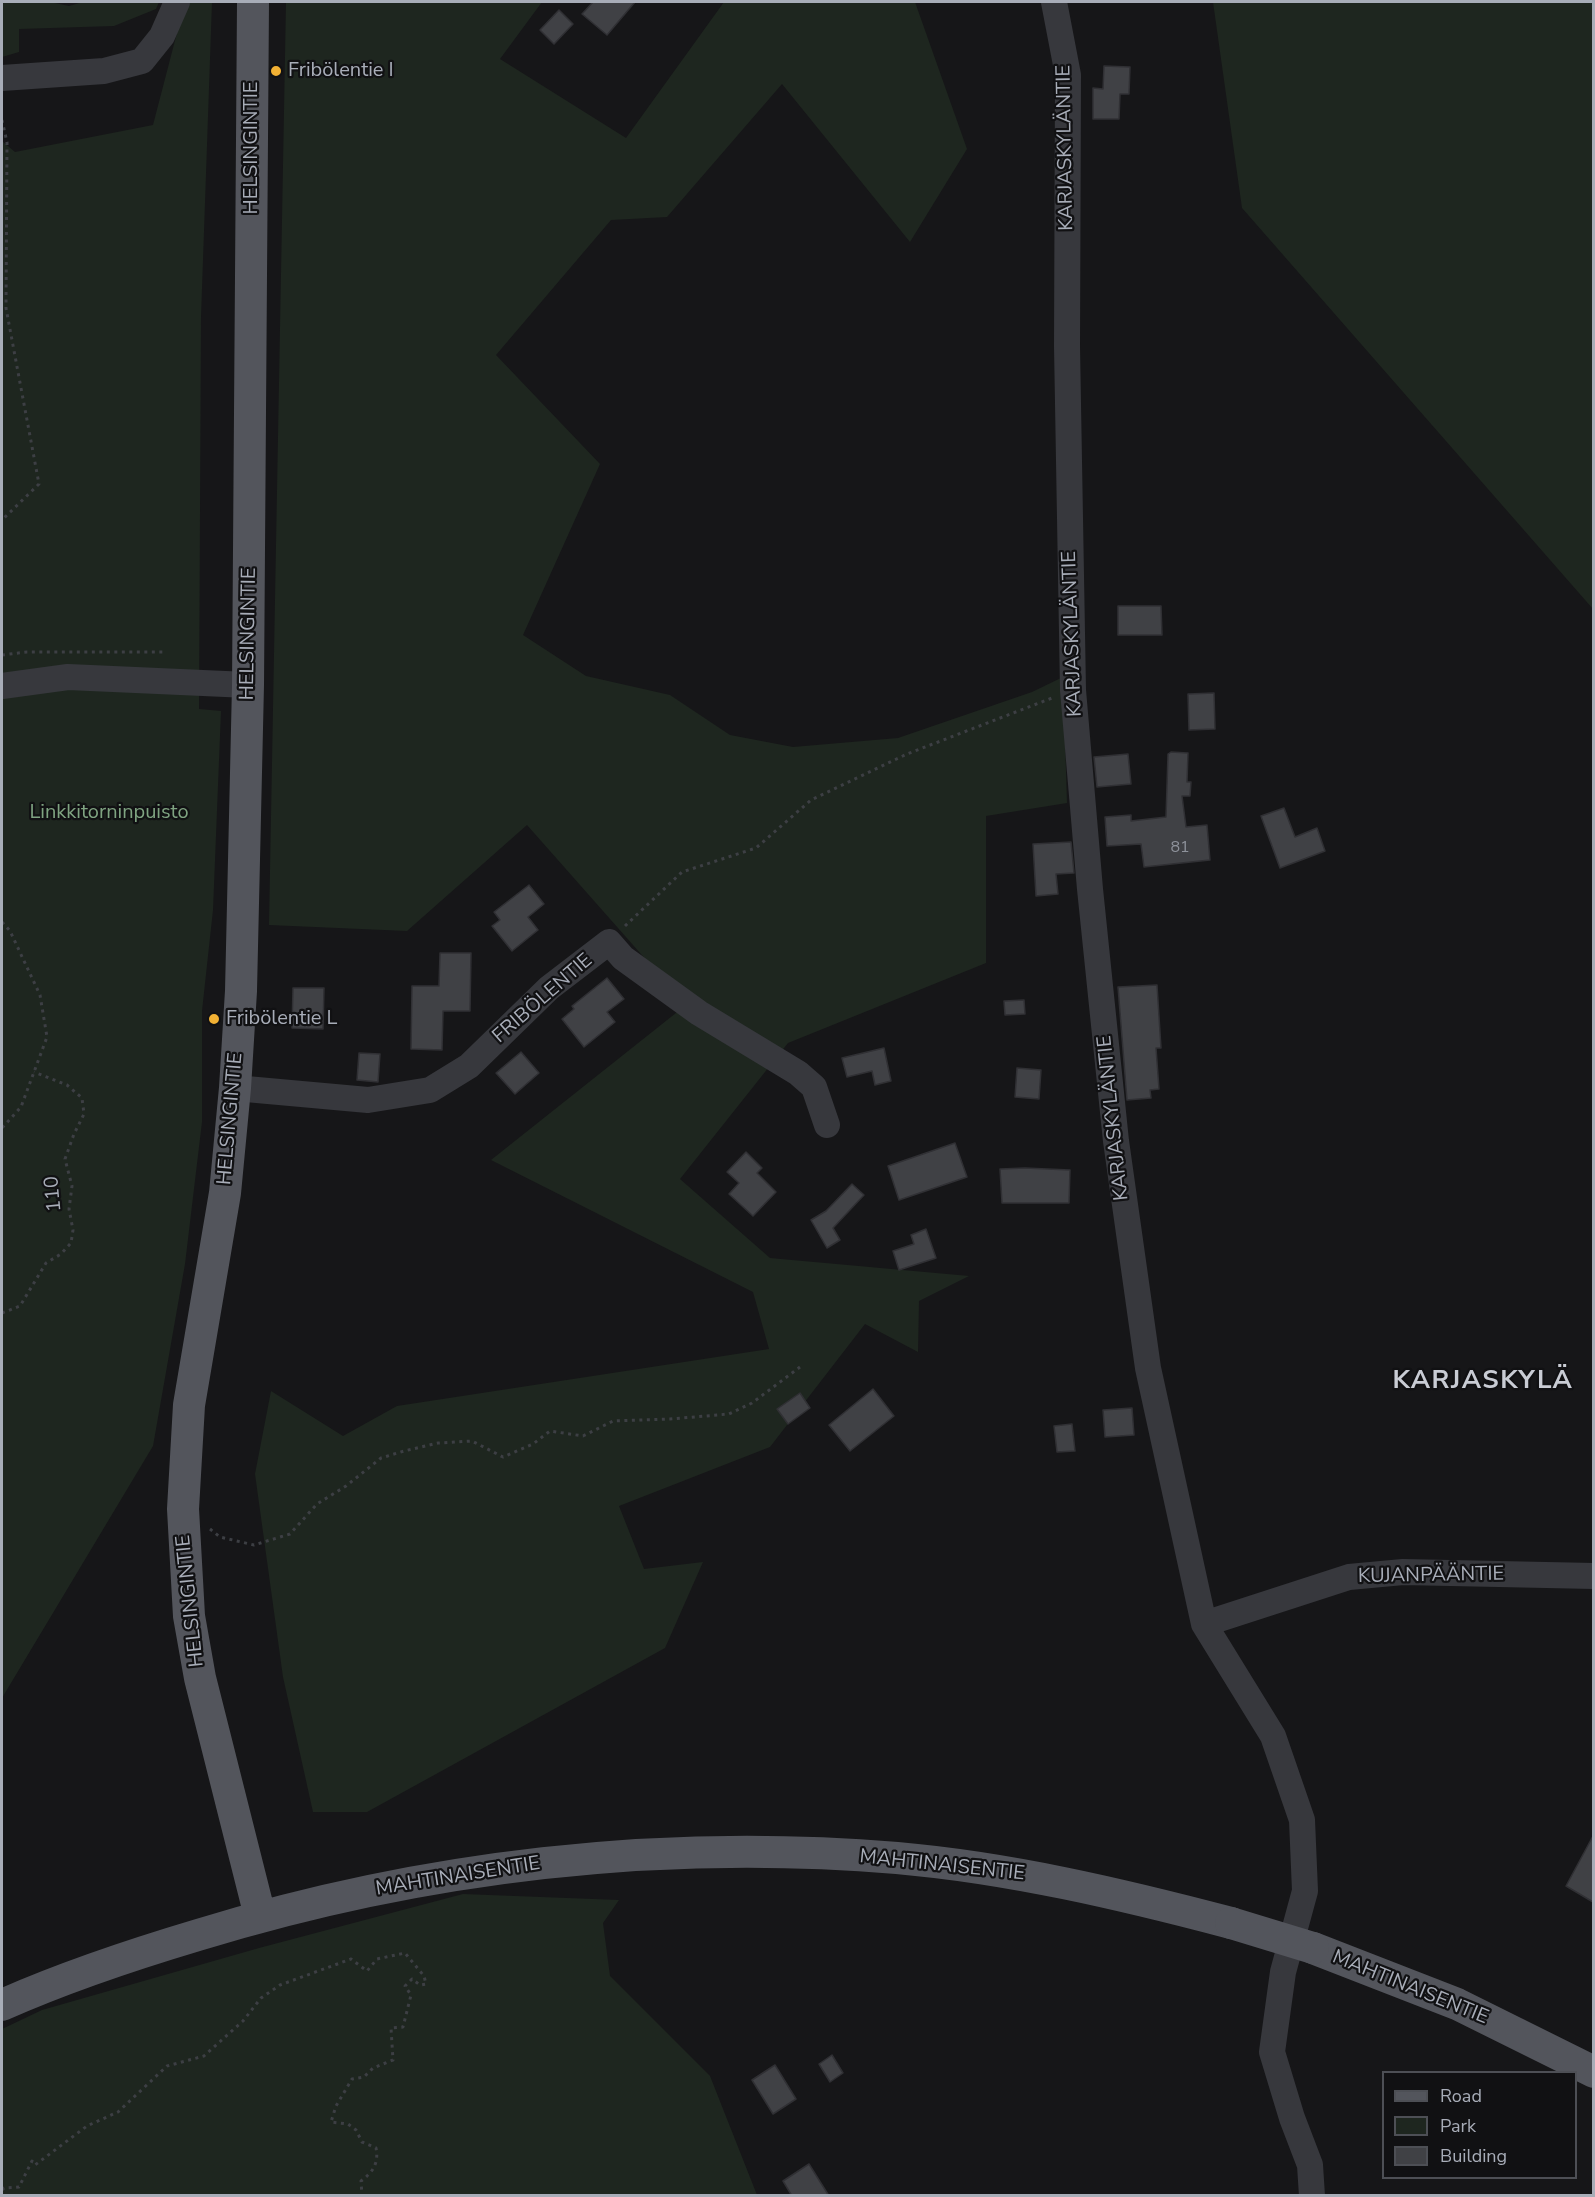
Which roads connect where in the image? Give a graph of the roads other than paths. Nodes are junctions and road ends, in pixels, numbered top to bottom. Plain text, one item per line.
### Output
1 (177, 2) edge
2 (253, 2) edge
3 (1054, 2) edge
4 (2, 78) edge
5 (248, 685) junction
6 (2, 686) edge
7 (235, 1088) junction
8 (827, 1125) dead end
9 (1593, 1576) edge
10 (1204, 1624) junction
11 (260, 1916) junction
12 (2, 2005) edge
13 (1593, 2072) edge
14 (1312, 2196) edge

1 - 4 street
2 - 5 main road, HELSINGINTIE
3 - 10 street, KARJASKYLÄNTIE
5 - 6 street
5 - 7 main road, HELSINGINTIE
7 - 8 street, FRIBÖLENTIE
7 - 11 main road, HELSINGINTIE
9 - 10 street, KUJANPÄÄNTIE
10 - 14 street, KARJASKYLÄNTIE
11 - 12 main road
11 - 13 main road, MAHTINAISENTIE, bridge

